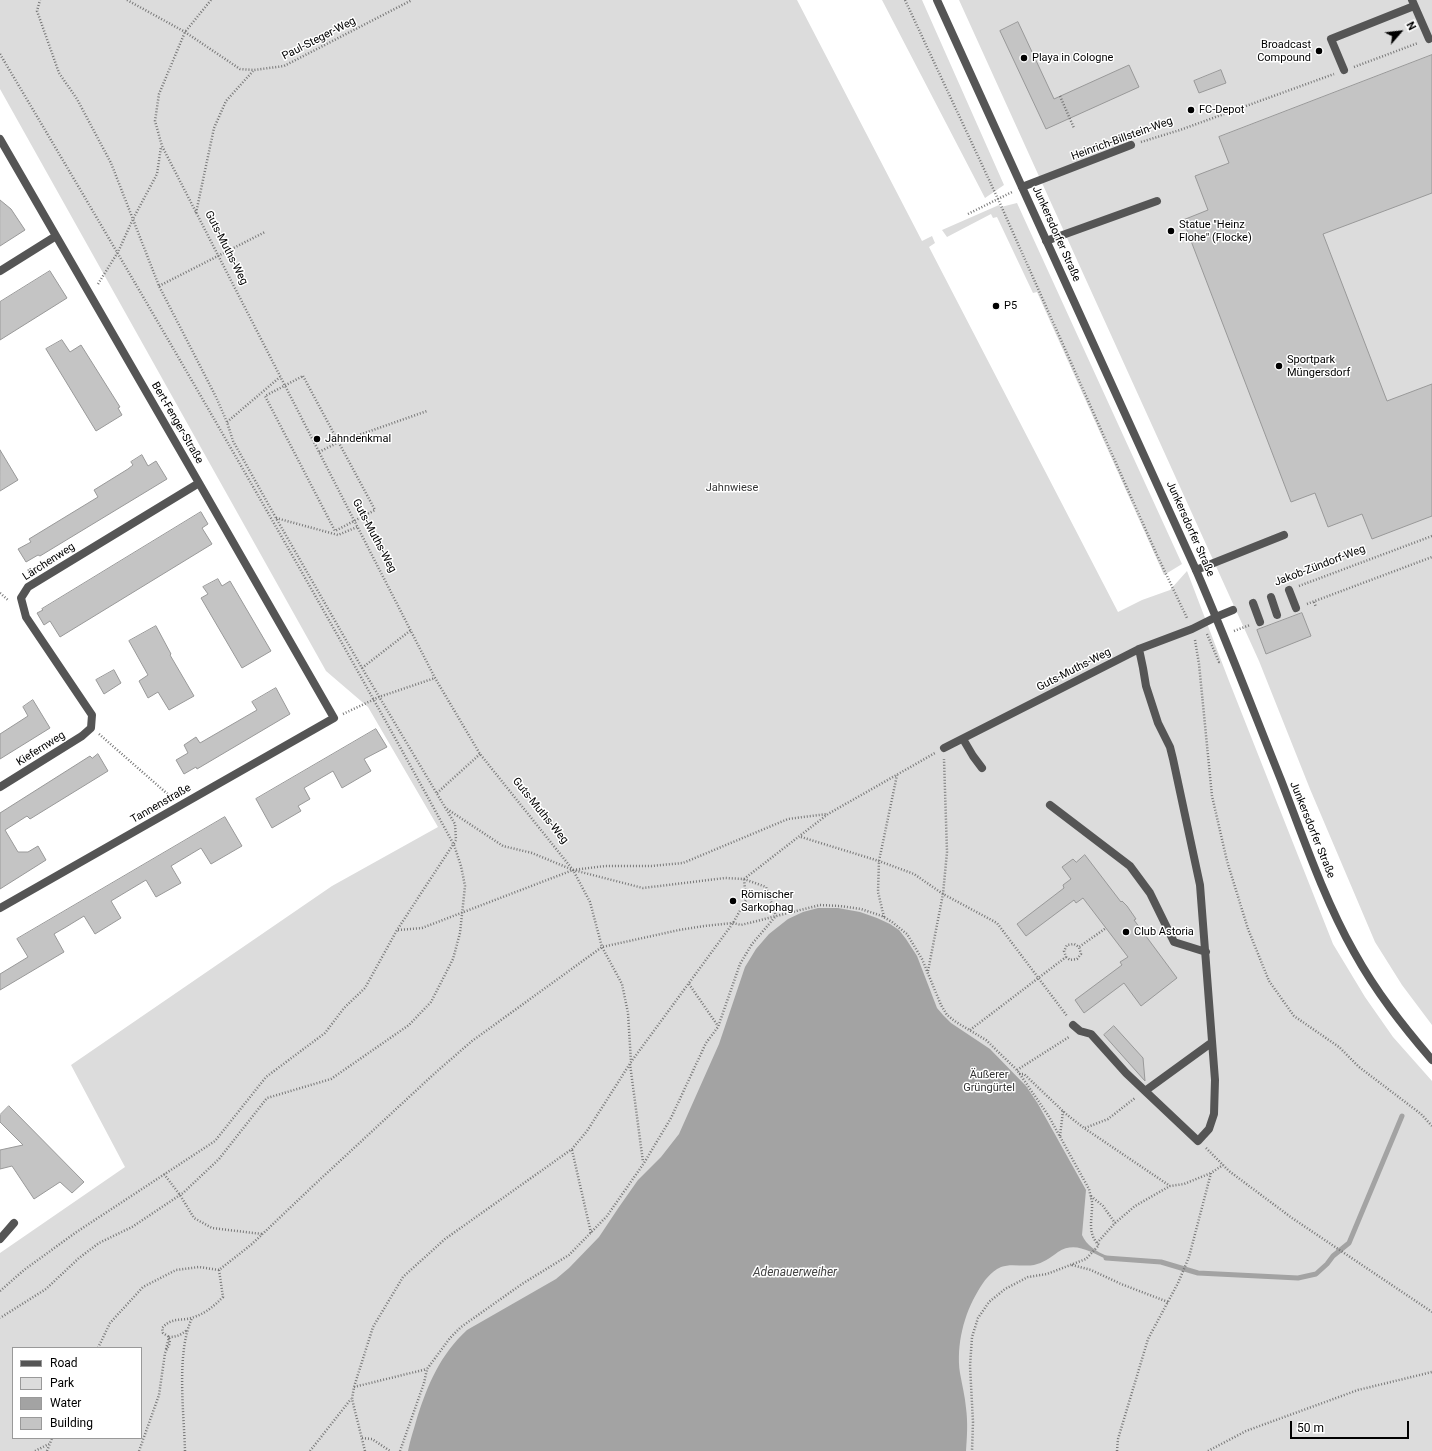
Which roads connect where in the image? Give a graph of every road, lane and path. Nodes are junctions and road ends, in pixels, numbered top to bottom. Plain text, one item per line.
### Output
1 (40, 0) edge
2 (127, 0) edge
3 (211, 0) edge
4 (412, 0) edge
5 (905, 0) edge
6 (937, 0) edge
7 (1413, 3) edge
8 (185, 32) junction
9 (1429, 39) joint
10 (0, 54) edge
11 (254, 70) junction
12 (1344, 70) junction
13 (1060, 96) dead end
14 (1074, 128) dead end
15 (0, 139) edge
16 (1131, 145) joint
17 (162, 146) junction
18 (1022, 187) junction
19 (998, 199) junction
20 (1157, 201) dead end
21 (196, 213) junction
22 (968, 214) dead end
23 (133, 219) junction
24 (266, 232) dead end
25 (56, 236) junction
26 (1046, 241) junction
27 (118, 252) junction
28 (218, 255) junction
29 (0, 271) edge
30 (159, 286) junction
31 (90, 296) junction
32 (280, 377) junction
33 (284, 386) junction
34 (427, 411) dead end
35 (227, 422) junction
36 (339, 442) junction
37 (319, 452) junction
38 (199, 483) junction
39 (276, 518) junction
40 (354, 521) junction
41 (357, 527) junction
42 (1284, 535) dead end
43 (1432, 536) edge
44 (1432, 557) edge
45 (1196, 570) junction
46 (1289, 590) joint
47 (1271, 596) dead end
48 (1314, 602) junction
49 (1253, 603) dead end
50 (1296, 608) joint
51 (1316, 608) dead end
52 (1233, 610) dead end
53 (1277, 615) dead end
54 (1216, 617) junction
55 (1260, 622) joint
56 (1202, 624) junction
57 (1192, 629) junction
58 (411, 630) junction
59 (1224, 635) junction
60 (1139, 649) junction
61 (1219, 662) dead end
62 (362, 668) junction
63 (435, 678) junction
64 (379, 697) junction
65 (374, 699) junction
66 (334, 718) junction
67 (92, 728) junction
68 (963, 739) junction
69 (944, 748) joint
70 (480, 754) junction
71 (933, 754) dead end
72 (982, 768) dead end
73 (897, 775) junction
74 (0, 787) edge
75 (437, 793) junction
76 (1050, 805) dead end
77 (180, 806) junction
78 (446, 809) junction
79 (828, 814) junction
80 (801, 836) junction
81 (454, 845) junction
82 (879, 861) junction
83 (573, 870) junction
84 (744, 879) junction
85 (943, 894) junction
86 (0, 908) edge
87 (463, 913) junction
88 (776, 916) junction
89 (884, 917) junction
90 (733, 923) junction
91 (1106, 928) dead end
92 (397, 930) junction
93 (602, 947) junction
94 (1079, 947) junction
95 (1206, 952) junction
96 (1066, 957) junction
97 (928, 971) junction
98 (1038, 978) junction
99 (689, 984) junction
100 (1073, 1025) joint
101 (718, 1027) junction
102 (970, 1030) junction
103 (1080, 1031) junction
104 (1211, 1043) junction
105 (1432, 1060) edge
106 (631, 1063) junction
107 (1017, 1070) junction
108 (1020, 1074) junction
109 (1145, 1091) junction
110 (1063, 1111) junction
111 (1432, 1126) edge
112 (1084, 1128) junction
113 (1060, 1136) junction
114 (1198, 1141) junction
115 (572, 1149) junction
116 (644, 1163) junction
117 (1223, 1165) junction
118 (1211, 1173) junction
119 (164, 1174) junction
120 (1170, 1186) junction
121 (180, 1195) junction
122 (1090, 1196) junction
123 (14, 1223) dead end
124 (1115, 1223) junction
125 (591, 1233) junction
126 (262, 1234) junction
127 (0, 1239) edge
128 (1098, 1244) junction
129 (1070, 1264) junction
130 (219, 1270) junction
131 (0, 1291) edge
132 (1168, 1302) junction
133 (1432, 1312) edge
134 (0, 1318) edge
135 (192, 1318) junction
136 (187, 1330) junction
137 (168, 1337) junction
138 (98, 1347) edge
139 (427, 1369) junction
140 (1432, 1372) edge
141 (354, 1387) junction
142 (352, 1399) junction
143 (362, 1438) junction
144 (52, 1439) edge
145 (49, 1444) junction
146 (35, 1451) edge
147 (46, 1451) edge
148 (139, 1451) edge
149 (185, 1451) edge
150 (310, 1451) edge
151 (365, 1451) edge
152 (390, 1451) edge
153 (400, 1451) edge
154 (972, 1451) edge
155 (1117, 1451) edge
156 (1208, 1451) edge

1 - 23 path
2 - 8 path, Paul-Steger-Weg
3 - 8 path, Guts-Muths-Weg
4 - 11 path, Paul-Steger-Weg
5 - 19 path
6 - 18 street, Junkersdorfer Straße
7 - 9 street
7 - 12 street
8 - 11 path, Paul-Steger-Weg
8 - 17 path, Guts-Muths-Weg
9 - 12 path, Heinrich-Billstein-Weg
10 - 27 path
11 - 21 path
12 - 16 path, Heinrich-Billstein-Weg
13 - 14 path
15 - 25 street, Bert-Fenger-Straße
16 - 18 street, Heinrich-Billstein-Weg
17 - 21 path, Guts-Muths-Weg
17 - 23 path
18 - 19 path
18 - 26 street, Junkersdorfer Straße
19 - 22 path
19 - 57 path
20 - 26 street
21 - 28 path, Guts-Muths-Weg
23 - 27 path
23 - 30 path
24 - 28 path
25 - 29 street
25 - 31 street, Bert-Fenger-Straße
26 - 45 street, Junkersdorfer Straße
27 - 31 path
27 - 65 path
28 - 30 path
28 - 32 path, Guts-Muths-Weg
30 - 35 path
31 - 38 street, Bert-Fenger-Straße
32 - 33 path, Guts-Muths-Weg
32 - 35 path
33 - 36 path
33 - 37 path, Guts-Muths-Weg
33 - 40 path
34 - 36 path
35 - 39 path
36 - 37 path
36 - 40 path
37 - 40 path, Guts-Muths-Weg
38 - 66 street, Bert-Fenger-Straße
38 - 67 street, Lärchenweg
39 - 41 path
39 - 62 path
40 - 41 path, Guts-Muths-Weg
41 - 58 path, Guts-Muths-Weg
42 - 45 street
43 - 46 path, Jakob-Zündorf-Weg
44 - 48 path
45 - 54 street, Junkersdorfer Straße
46 - 50 street
47 - 53 street
48 - 50 path
48 - 51 path
49 - 55 street
52 - 54 street
54 - 56 street, Guts-Muths-Weg
54 - 59 street, Junkersdorfer Straße
55 - 59 path
56 - 57 street, Guts-Muths-Weg
56 - 61 path
57 - 60 street, Guts-Muths-Weg
57 - 111 path
58 - 62 path
58 - 63 path, Guts-Muths-Weg
59 - 105 street, Junkersdorfer Straße
60 - 68 street, Guts-Muths-Weg
60 - 95 street
62 - 64 path
63 - 64 path
63 - 70 path, Guts-Muths-Weg
64 - 65 path
64 - 75 path
65 - 66 path
65 - 81 path
66 - 77 street, Tannenstraße
67 - 74 street, Kiefernweg
67 - 77 path
68 - 69 street, Guts-Muths-Weg
68 - 72 street
69 - 85 path
70 - 75 path
70 - 83 path, Guts-Muths-Weg
71 - 73 path
73 - 79 path
73 - 82 path
75 - 78 path
76 - 95 street
77 - 86 street, Tannenstraße
78 - 81 path
78 - 83 path
79 - 80 path
79 - 83 path
80 - 82 path
80 - 84 path
81 - 87 path
81 - 92 path
82 - 85 path
82 - 89 path
83 - 84 path
83 - 87 path
83 - 93 path, Guts-Muths-Weg
84 - 88 path
84 - 90 path
85 - 97 path
85 - 98 path
87 - 92 path
87 - 121 path
88 - 89 path
88 - 90 path
88 - 101 path
89 - 97 path
90 - 93 path
90 - 99 path
91 - 94 path
92 - 119 path
93 - 106 path, Guts-Muths-Weg
93 - 126 path
94 - 96 path
94 - 96 path
95 - 104 street
96 - 98 path
97 - 102 path
98 - 100 path
98 - 102 path
99 - 101 path
99 - 106 path
100 - 103 street
101 - 116 path
102 - 107 path
103 - 107 path
103 - 109 street
104 - 109 street
104 - 114 street
106 - 115 path
106 - 116 path, Guts-Muths-Weg
107 - 108 path
108 - 110 path
108 - 113 path
109 - 112 path
109 - 114 street
110 - 112 path
110 - 113 path
112 - 120 path
113 - 122 path
114 - 117 path
115 - 125 path
115 - 141 path
116 - 125 path
117 - 118 path
117 - 133 path
118 - 120 path
118 - 132 path
119 - 121 path
119 - 131 path
120 - 124 path
121 - 126 path
121 - 134 path
122 - 124 path
122 - 128 path
123 - 127 street
124 - 128 path
125 - 139 path
126 - 130 path
128 - 129 path
129 - 132 path
129 - 154 path
130 - 135 path
130 - 138 path
132 - 155 path
135 - 136 path
135 - 137 path
136 - 137 path
136 - 149 path
137 - 148 path
139 - 141 path
139 - 153 path
140 - 156 path
141 - 142 path
142 - 143 path
142 - 150 path
143 - 151 path
143 - 152 path
144 - 145 path
145 - 146 path
145 - 147 path

